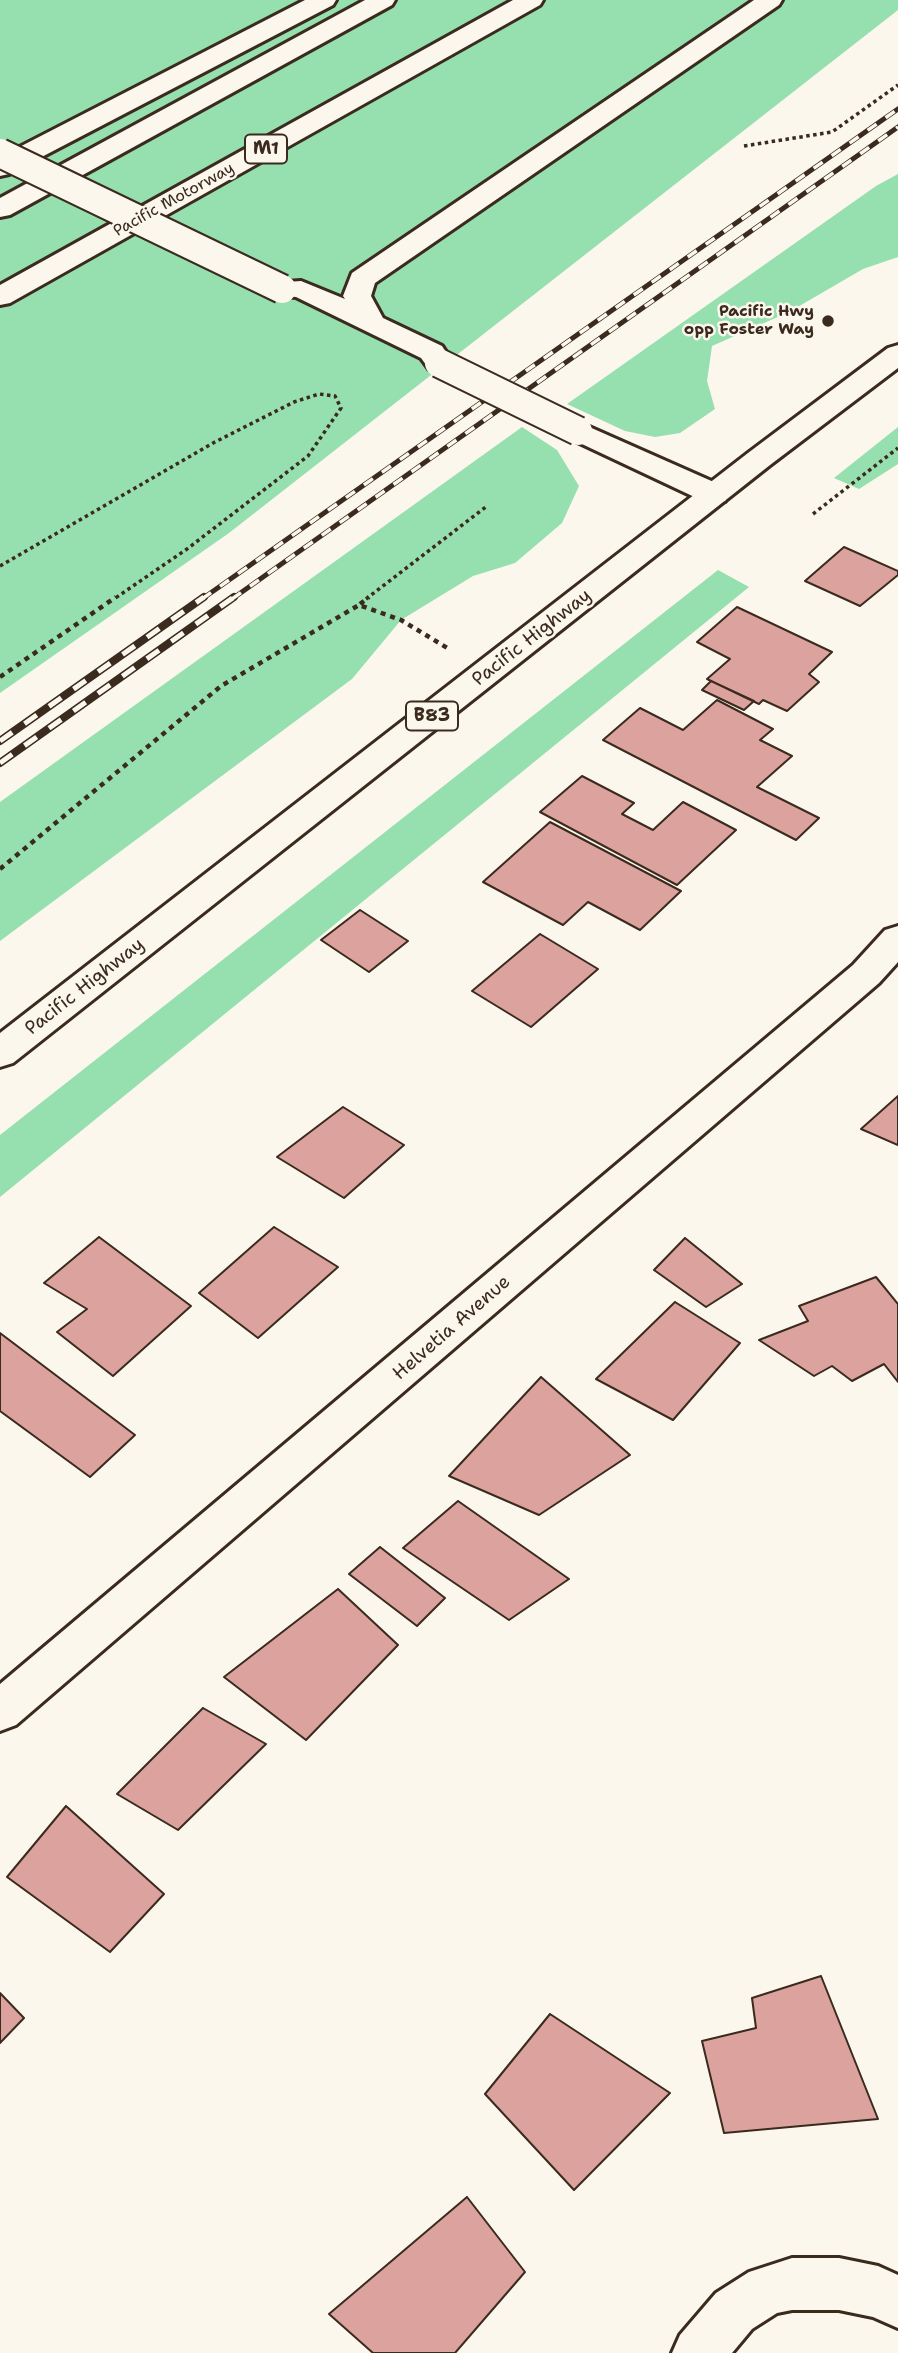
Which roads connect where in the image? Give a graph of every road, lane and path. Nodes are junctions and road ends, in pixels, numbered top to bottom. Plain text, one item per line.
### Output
1 (324, 0) edge
2 (383, 0) edge
3 (531, 0) edge
4 (770, 0) edge
5 (898, 85) edge
6 (744, 146) dead end
7 (0, 153) edge
8 (0, 168) edge
9 (0, 209) edge
10 (282, 289) junction
11 (0, 297) edge
12 (372, 323) junction
13 (898, 354) edge
14 (439, 363) junction
15 (898, 448) edge
16 (714, 494) junction
17 (487, 506) dead end
18 (813, 514) dead end
19 (0, 566) edge
20 (359, 605) junction
21 (488, 673) junction
22 (0, 677) edge
23 (0, 869) edge
24 (898, 939) edge
25 (0, 1053) edge
26 (0, 1711) edge
27 (898, 2302) edge
28 (698, 2353) edge

1 - 8 main road
2 - 9 main road
3 - 11 main road, Pacific Motorway / M1
4 - 12 main road
5 - 6 path
7 - 10 main road, bridge
10 - 12 main road
10 - 14 main road
12 - 14 main road
13 - 16 main road, Pacific Highway / B83
14 - 16 main road, bridge
15 - 18 path
16 - 21 main road, Pacific Highway / B83
17 - 20 path
19 - 22 path
20 - 21 path
20 - 23 path
21 - 25 main road, Pacific Highway / B83
24 - 26 main road, Helvetia Avenue
27 - 28 main road

